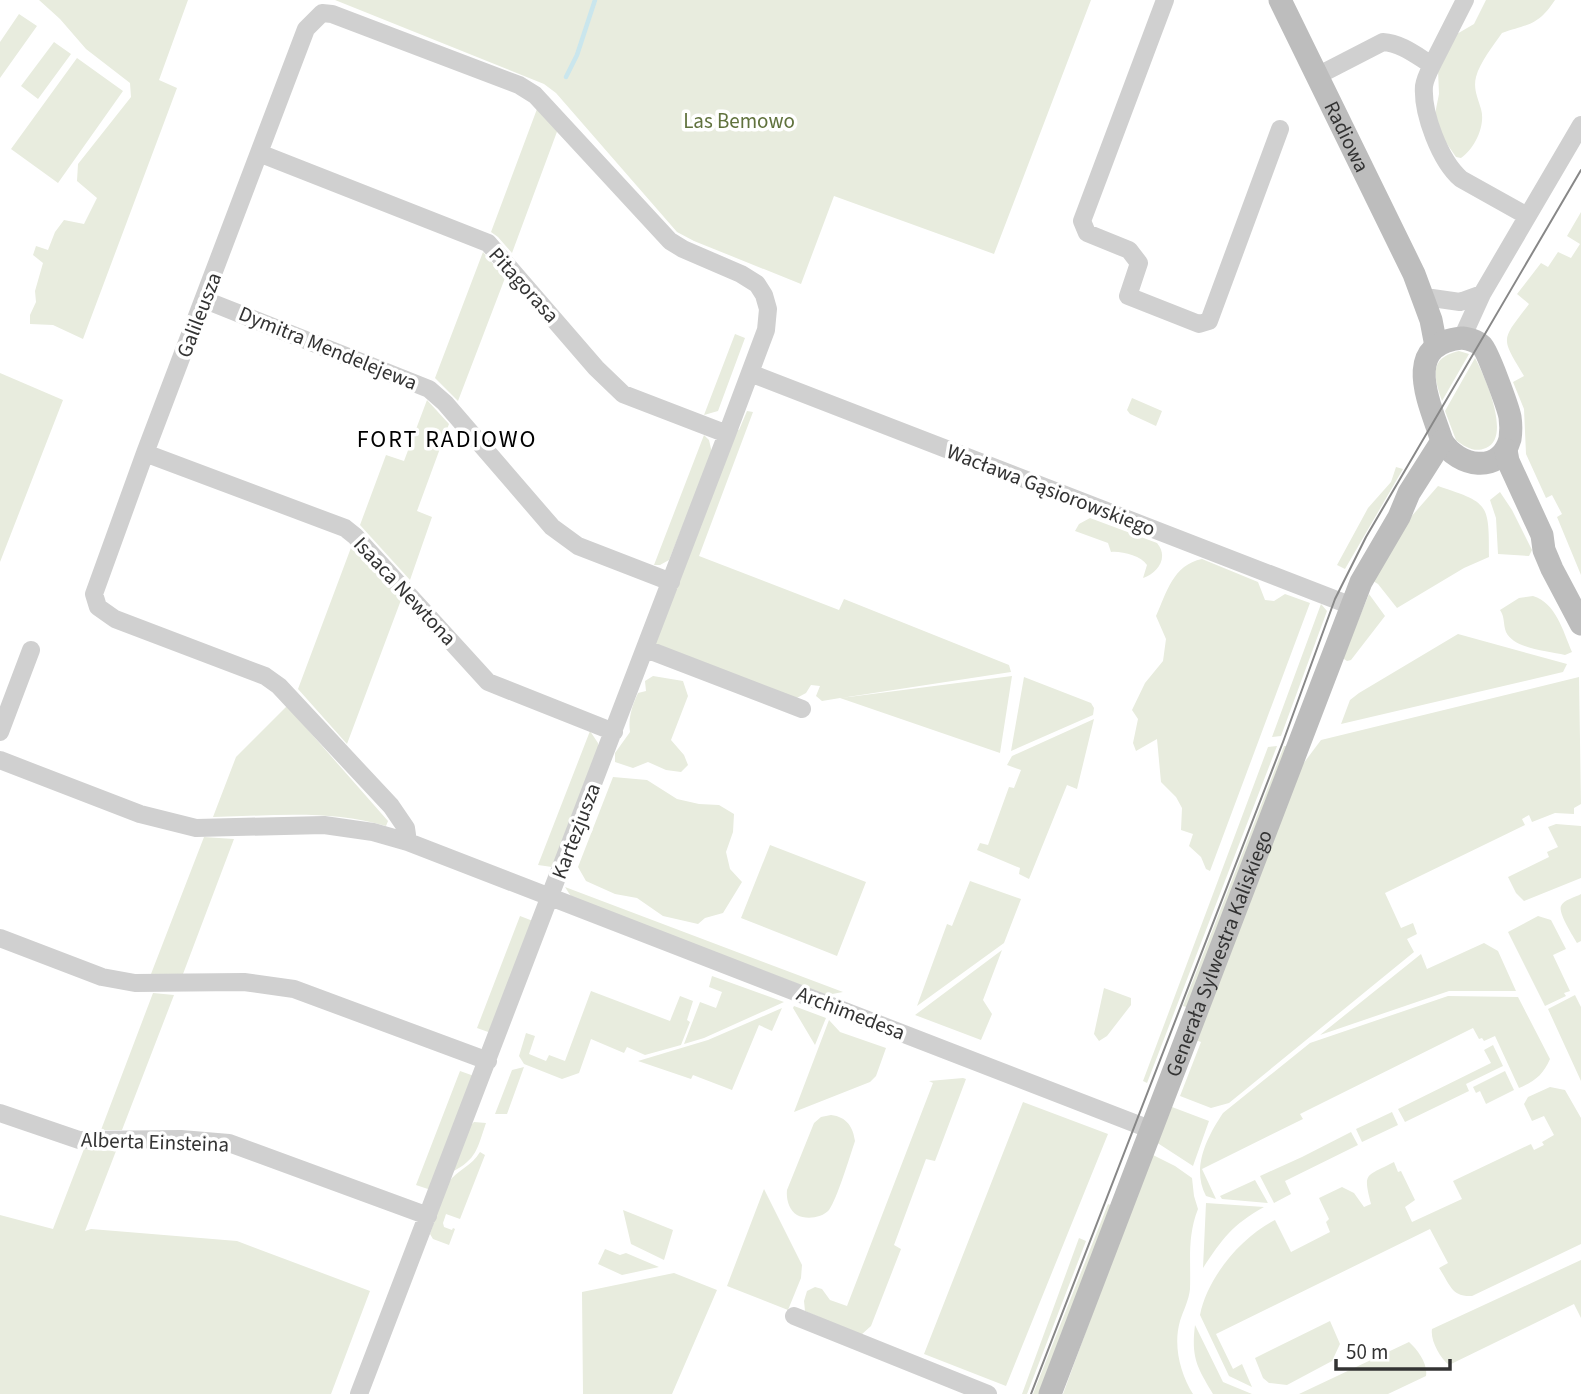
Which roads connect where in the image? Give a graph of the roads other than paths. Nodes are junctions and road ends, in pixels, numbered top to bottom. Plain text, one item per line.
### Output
1 (1165, 0) edge
2 (1280, 0) edge
3 (1465, 0) edge
4 (1432, 65) junction
5 (1317, 76) junction
6 (1581, 125) edge
7 (1279, 129) dead end
8 (259, 153) junction
9 (1527, 216) junction
10 (741, 274) joint
11 (1414, 274) junction
12 (1482, 294) junction
13 (1432, 298) junction
14 (205, 300) junction
15 (1465, 339) junction
16 (1436, 346) junction
17 (750, 373) junction
18 (727, 434) junction
19 (1442, 441) junction
20 (1506, 450) junction
21 (145, 453) junction
22 (1462, 460) junction
23 (1486, 463) junction
24 (1399, 517) junction
25 (1544, 550) junction
26 (671, 582) junction
27 (1352, 606) junction
28 (1581, 624) edge
29 (646, 649) junction
30 (30, 650) dead end
31 (802, 709) dead end
32 (0, 732) edge
33 (614, 732) junction
34 (0, 760) edge
35 (408, 842) junction
36 (550, 898) junction
37 (0, 938) edge
38 (488, 1061) junction
39 (0, 1113) edge
40 (1152, 1130) junction
41 (428, 1216) junction
42 (794, 1315) dead end
43 (359, 1394) edge
44 (988, 1394) edge
45 (1050, 1394) edge

1 - 7 street
2 - 5 street, Radiowa
3 - 4 street
4 - 5 street
4 - 9 street
5 - 11 street, Radiowa
6 - 9 street
8 - 10 street, Galileusza
8 - 14 street, Galileusza
8 - 18 street, Pitagorasa
9 - 12 street
10 - 17 street, Kartezjusza
11 - 13 street, Radiowa
11 - 16 street, Radiowa
12 - 13 street
12 - 15 street
13 - 15 street, Radiowa
14 - 21 street, Galileusza
14 - 26 street, Dymitra Mendelejewa
15 - 16 street
15 - 20 street
16 - 19 street
17 - 18 street, Kartezjusza
17 - 27 street, Wacława Gąsiorowskiego
18 - 26 street, Kartezjusza
19 - 22 street
19 - 24 street, Generała Sylwestra Kaliskiego
20 - 23 street
20 - 25 street
21 - 33 street, Isaaca Newtona
21 - 35 street, Galileusza
22 - 23 street
22 - 24 street, Generała Sylwestra Kaliskiego
23 - 25 street
24 - 27 street, Generała Sylwestra Kaliskiego
25 - 28 street
26 - 29 street, Kartezjusza
27 - 40 street, Generała Sylwestra Kaliskiego
29 - 31 street
29 - 33 street, Kartezjusza
30 - 32 street
33 - 36 street, Kartezjusza
34 - 35 street, Archimedesa
35 - 36 street, Archimedesa
36 - 38 street, Kartezjusza
36 - 40 street, Archimedesa
37 - 38 street
38 - 41 street, Kartezjusza
39 - 41 street, Alberta Einsteina
40 - 45 street, Generała Sylwestra Kaliskiego
41 - 43 street, Kartezjusza
42 - 44 street

